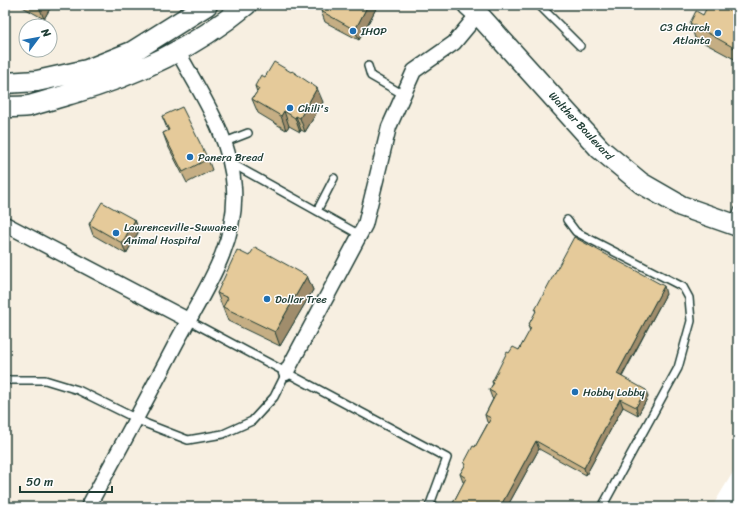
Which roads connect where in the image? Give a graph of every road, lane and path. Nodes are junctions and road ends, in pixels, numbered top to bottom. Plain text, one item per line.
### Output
1 (207, 5) edge
2 (246, 5) edge
3 (539, 5) edge
4 (476, 10) edge
5 (580, 46) dead end
6 (178, 52) junction
7 (368, 66) dead end
8 (5, 83) edge
9 (404, 94) junction
10 (5, 107) edge
11 (248, 133) dead end
12 (225, 142) junction
13 (230, 162) junction
14 (334, 178) dead end
15 (317, 211) junction
16 (567, 220) dead end
17 (736, 220) edge
18 (5, 224) edge
19 (360, 235) junction
20 (188, 320) junction
21 (286, 372) junction
22 (5, 380) edge
23 (136, 419) junction
24 (88, 507) edge
25 (429, 507) edge
26 (602, 507) edge

1 - 8 main road
2 - 6 main road
3 - 5 lane
4 - 9 street
4 - 17 main road, Walther Boulevard
6 - 10 main road
6 - 12 street
7 - 9 lane
9 - 19 street
11 - 12 lane
12 - 13 street
13 - 15 lane
13 - 20 street
14 - 15 lane
15 - 19 lane
16 - 26 lane
18 - 20 street
19 - 21 street
20 - 21 lane
20 - 23 street
21 - 23 lane
21 - 25 lane
22 - 23 lane
23 - 24 street

